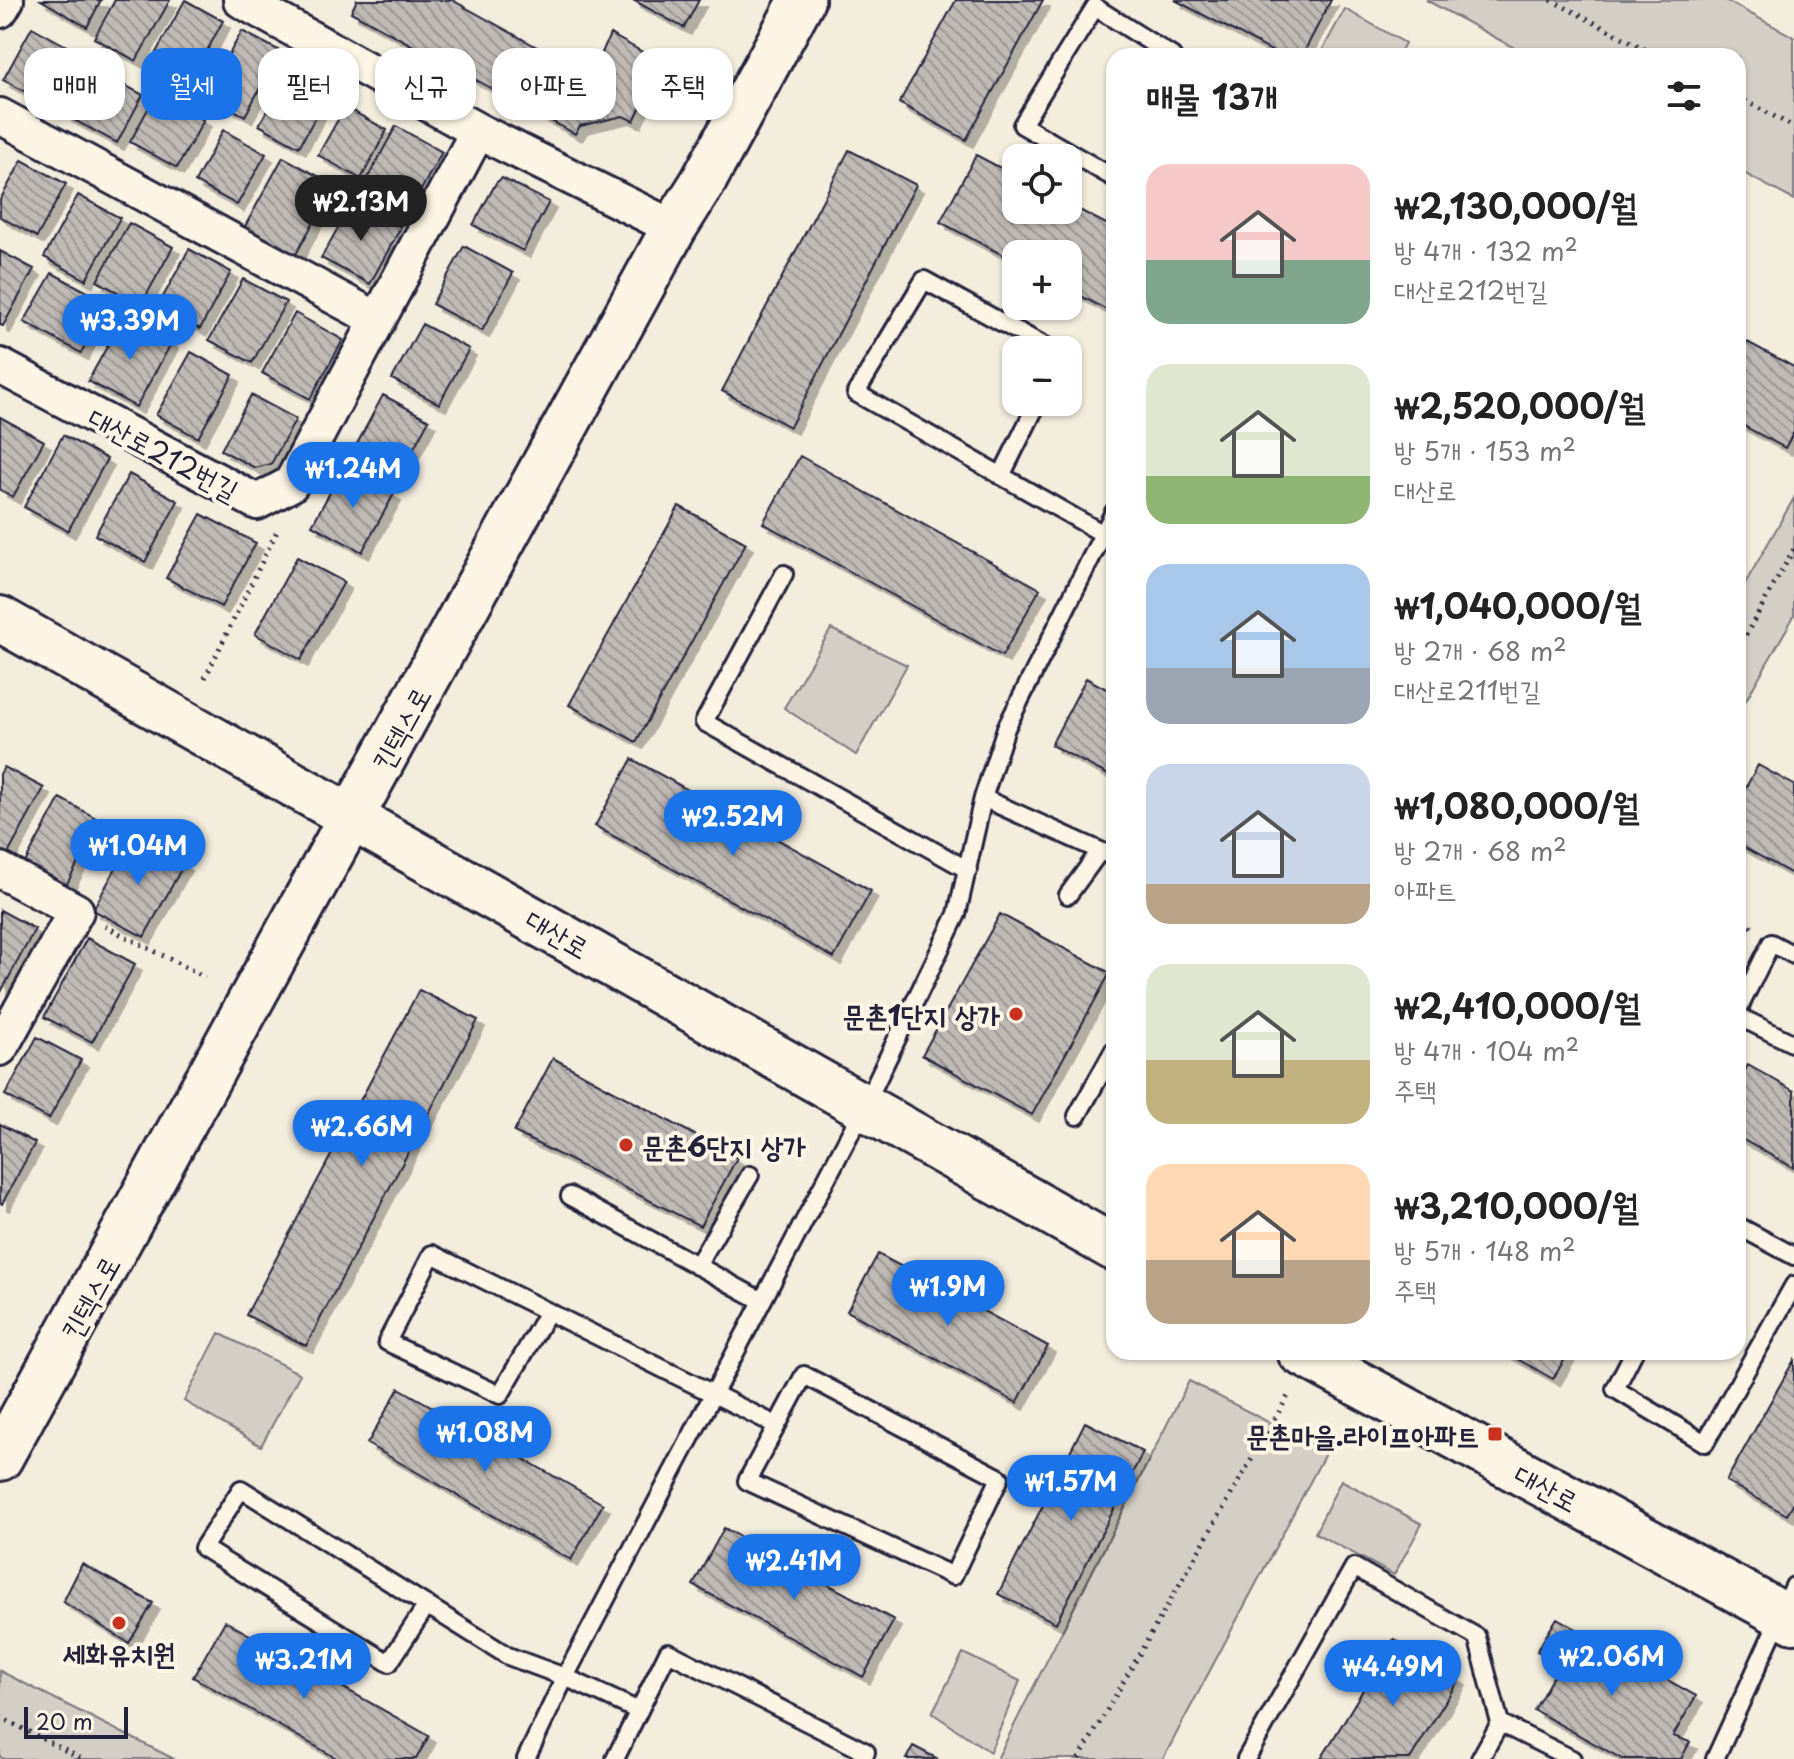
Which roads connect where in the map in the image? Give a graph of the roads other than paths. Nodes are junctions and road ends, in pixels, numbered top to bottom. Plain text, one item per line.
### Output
1 (6, 0) edge
2 (241, 0) edge
3 (802, 0) edge
4 (0, 10) edge
5 (1159, 48) edge
6 (0, 116) edge
7 (478, 131) junction
8 (1106, 173) edge
9 (674, 228) junction
10 (378, 320) junction
11 (1026, 336) edge
12 (0, 366) edge
13 (1031, 416) edge
14 (1001, 476) junction
15 (1106, 535) edge
16 (1106, 543) edge
17 (784, 574) dead end
18 (0, 619) edge
19 (983, 798) junction
20 (352, 817) junction
21 (1106, 854) edge
22 (1106, 855) edge
23 (0, 870) edge
24 (968, 870) junction
25 (1068, 895) dead end
26 (1794, 955) edge
27 (1746, 994) edge
28 (1746, 1020) edge
29 (1794, 1044) edge
30 (0, 1048) edge
31 (1106, 1064) edge
32 (864, 1107) junction
33 (1077, 1116) dead end
34 (750, 1175) dead end
35 (570, 1196) dead end
36 (1746, 1230) edge
37 (1106, 1243) edge
38 (1794, 1256) edge
39 (697, 1266) junction
40 (1794, 1285) edge
41 (762, 1301) junction
42 (548, 1312) junction
43 (1315, 1360) edge
44 (1630, 1360) edge
45 (714, 1393) junction
46 (776, 1425) junction
47 (0, 1458) edge
48 (427, 1605) junction
49 (1789, 1607) edge
50 (565, 1677) junction
51 (639, 1711) junction
52 (1500, 1723) junction
53 (526, 1759) edge
54 (615, 1759) edge
55 (863, 1759) edge
56 (1246, 1759) edge
57 (1480, 1759) edge
58 (1572, 1759) edge
59 (1715, 1759) edge

1 - 4 street
2 - 7 street
3 - 9 main road, 킨텍스로
5 - 8 lane
6 - 10 street
7 - 9 street
7 - 10 street, 대산로212번길
9 - 20 main road, 킨텍스로
10 - 12 street, 대산로212번길
11 - 14 lane
13 - 14 lane
14 - 15 lane
16 - 19 lane
17 - 24 lane
18 - 20 main road, 대산로
19 - 21 lane
19 - 24 lane
20 - 32 main road, 대산로
20 - 47 main road, 킨텍스로
22 - 25 lane
23 - 30 street
24 - 32 lane
26 - 27 lane
28 - 29 lane
31 - 33 lane
32 - 37 main road, 대산로
32 - 41 lane
34 - 39 lane
35 - 39 lane
36 - 38 lane
39 - 41 lane
40 - 44 lane
41 - 45 lane
42 - 42 lane
42 - 45 lane
43 - 49 main road, 대산로
45 - 46 lane
45 - 50 lane
46 - 46 lane
48 - 48 lane
48 - 50 lane
49 - 59 lane
50 - 51 lane
50 - 53 lane
51 - 54 lane
51 - 55 lane
52 - 56 lane
52 - 57 lane
52 - 58 lane

